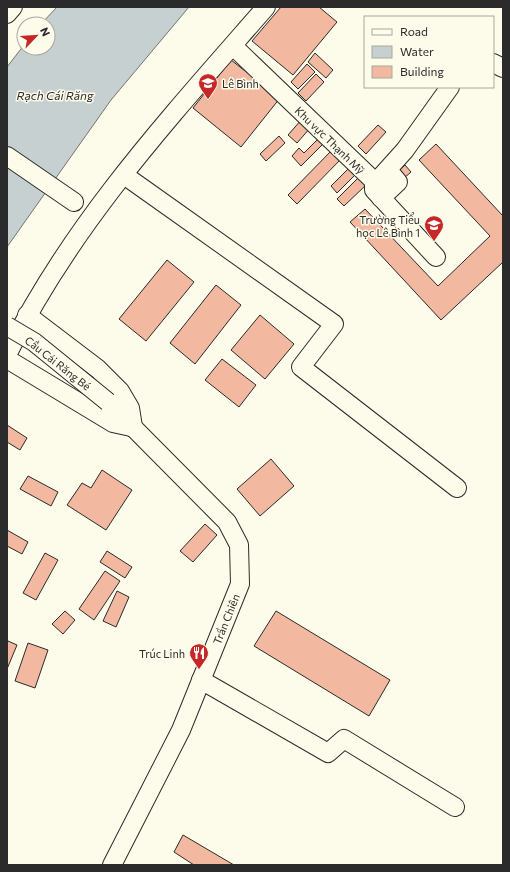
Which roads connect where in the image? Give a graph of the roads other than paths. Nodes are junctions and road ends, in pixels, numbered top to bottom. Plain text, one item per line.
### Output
1 (13, 7) edge
2 (266, 7) edge
3 (7, 14) edge
4 (233, 46) junction
5 (494, 64) edge
6 (503, 68) edge
7 (449, 88) edge
8 (7, 156) edge
9 (124, 175) junction
10 (381, 176) junction
11 (74, 202) dead end
12 (436, 257) dead end
13 (27, 315) junction
14 (7, 326) edge
15 (7, 355) edge
16 (7, 359) edge
17 (108, 402) joint
18 (133, 428) junction
19 (457, 488) dead end
20 (201, 680) junction
21 (455, 807) dead end
22 (112, 865) edge

1 - 3 street
2 - 4 street
4 - 9 street
4 - 10 street, Khu vực Thạnh Mỹ
5 - 6 street
7 - 10 street
8 - 11 street
9 - 13 street
9 - 19 street
10 - 12 street
13 - 15 street
13 - 18 street
14 - 17 street, Cầu Cái Răng Bé, bridge
16 - 18 street
17 - 18 street, Trần Chiên
18 - 20 street, Trần Chiên
20 - 21 street
20 - 22 street, Trần Chiên

